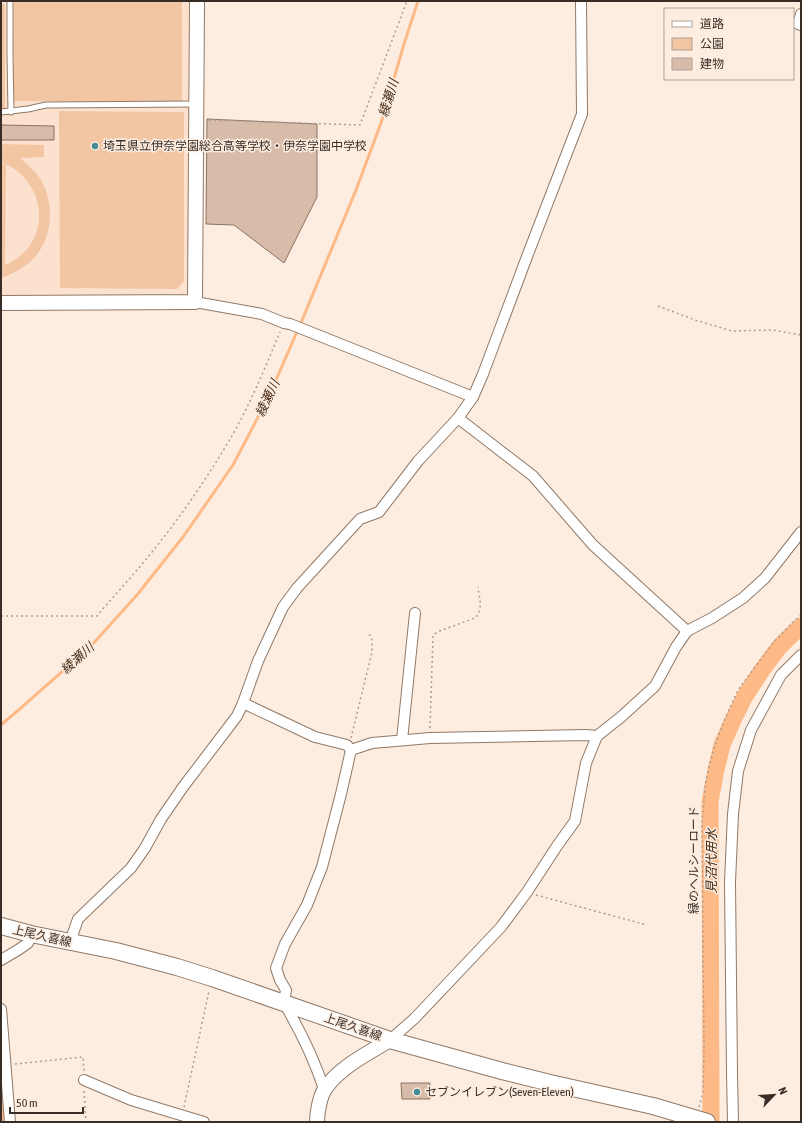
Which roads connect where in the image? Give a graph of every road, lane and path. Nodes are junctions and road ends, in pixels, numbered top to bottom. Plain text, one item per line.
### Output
1 (10, 1) edge
2 (197, 1) edge
3 (407, 1) edge
4 (581, 1) edge
5 (801, 14) edge
6 (801, 25) edge
7 (196, 104) junction
8 (1, 112) edge
9 (11, 112) junction
10 (196, 120) junction
11 (195, 302) junction
12 (1, 303) edge
13 (658, 306) dead end
14 (284, 323) junction
15 (801, 335) edge
16 (473, 397) junction
17 (458, 418) junction
18 (801, 532) edge
19 (478, 587) dead end
20 (415, 613) dead end
21 (801, 615) edge
22 (1, 616) edge
23 (368, 631) dead end
24 (687, 631) junction
25 (801, 655) edge
26 (243, 703) junction
27 (597, 736) junction
28 (430, 738) junction
29 (402, 740) junction
30 (349, 747) junction
31 (527, 892) junction
32 (647, 925) dead end
33 (1, 926) edge
34 (31, 934) junction
35 (70, 942) junction
36 (1, 960) edge
37 (212, 978) junction
38 (284, 1003) junction
39 (1, 1009) edge
40 (390, 1040) junction
41 (6, 1065) junction
42 (84, 1080) junction
43 (324, 1089) junction
44 (182, 1116) junction
45 (700, 1119) edge
46 (10, 1122) edge
47 (86, 1122) edge
48 (204, 1122) edge
49 (317, 1122) edge
50 (733, 1122) edge

1 - 9 lane
2 - 7 street
3 - 10 path
4 - 16 street
5 - 6 street
7 - 9 lane
7 - 10 street
8 - 9 lane
10 - 11 street
11 - 12 street
11 - 14 street
13 - 15 path
14 - 16 street
14 - 22 path
16 - 17 street
17 - 24 street
17 - 26 street
18 - 24 street
19 - 28 path
20 - 29 street
21 - 45 path, 緑のヘルシーロード
23 - 30 path
24 - 27 street
25 - 50 street
26 - 30 street
26 - 35 street
27 - 28 street
27 - 31 street
28 - 29 street
29 - 30 street
30 - 38 street
31 - 32 path
31 - 40 street
33 - 34 main road, 上尾久喜線
34 - 35 main road, 上尾久喜線
34 - 36 street
35 - 37 main road, 上尾久喜線
37 - 38 main road, 上尾久喜線
37 - 44 path
38 - 40 main road, 上尾久喜線
38 - 43 street
39 - 41 street
40 - 43 street
40 - 45 main road, 上尾久喜線
41 - 42 path
41 - 46 street
42 - 44 street
42 - 47 path
43 - 49 street
44 - 48 street

